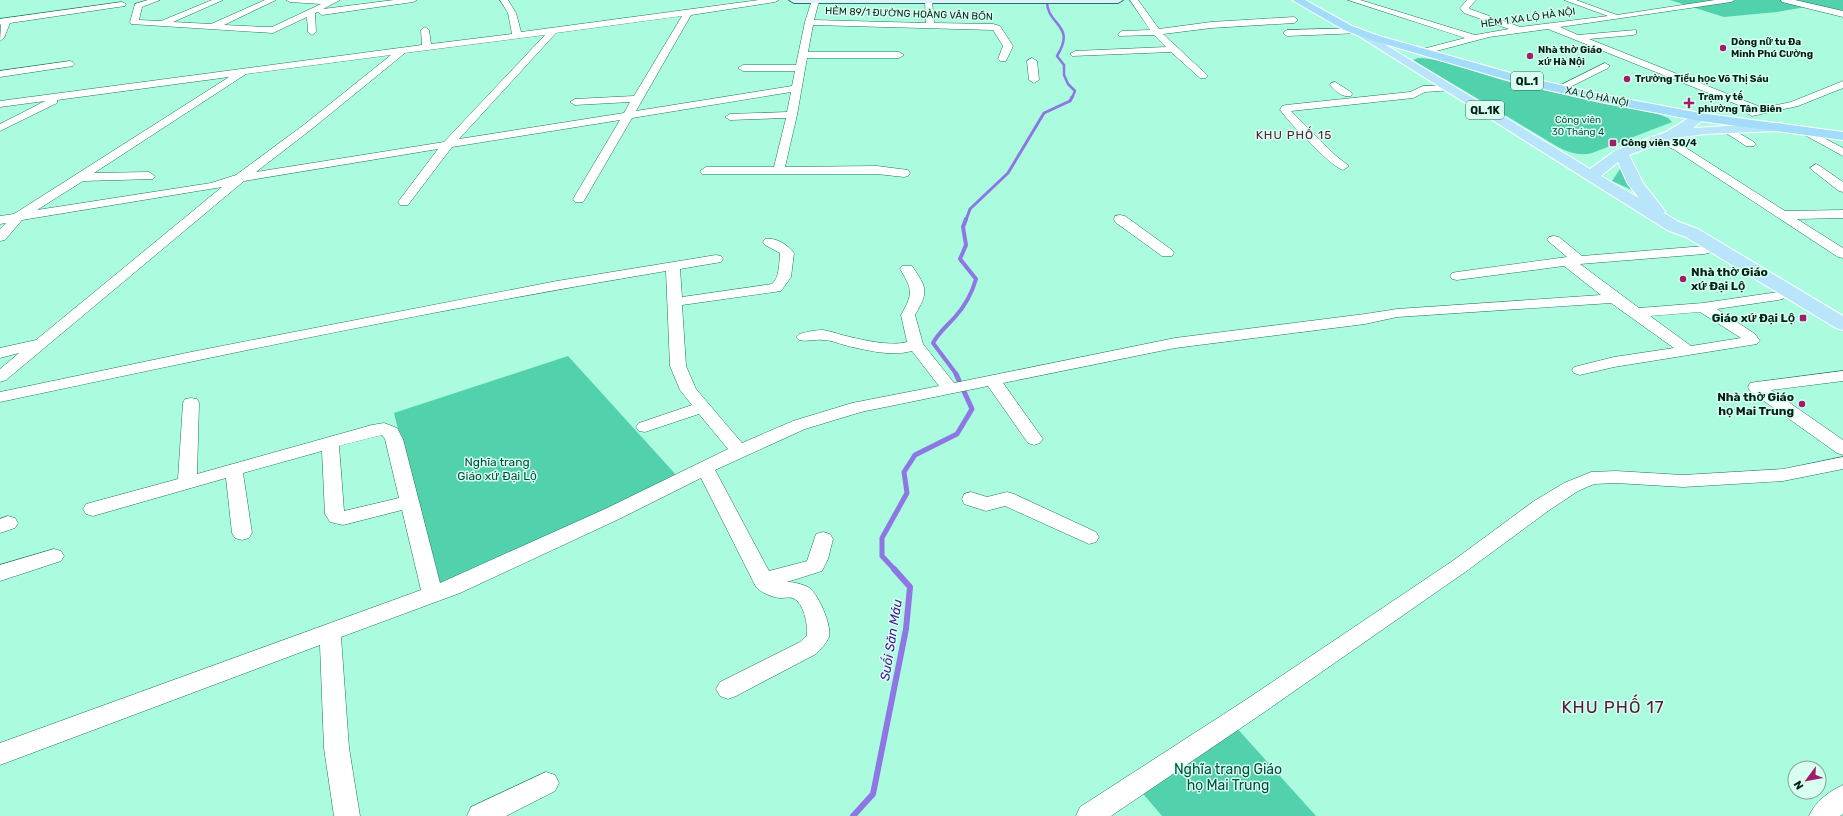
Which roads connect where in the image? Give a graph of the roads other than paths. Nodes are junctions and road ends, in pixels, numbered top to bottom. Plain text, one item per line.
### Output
1 (156, 0) edge
2 (219, 0) edge
3 (272, 0) edge
4 (290, 0) edge
5 (413, 0) edge
6 (504, 0) edge
7 (775, 0) edge
8 (794, 0) edge
9 (818, 0) edge
10 (1118, 0) edge
11 (1134, 0) edge
12 (1297, 0) edge
13 (1308, 0) edge
14 (1352, 0) edge
15 (1472, 0) edge
16 (1568, 0) edge
17 (1731, 0) edge
18 (1785, 0) edge
19 (334, 1) edge
20 (929, 1) edge
21 (1008, 1) edge
22 (1047, 1) edge
23 (122, 2) edge
24 (375, 5) junction
25 (138, 6) junction
26 (688, 13) junction
27 (309, 14) junction
28 (1843, 14) edge
29 (1619, 17) junction
30 (1294, 20) dead end
31 (4, 22) edge
32 (809, 22) junction
33 (161, 23) junction
34 (930, 25) junction
35 (1546, 25) junction
36 (212, 27) junction
37 (1520, 29) junction
38 (425, 30) dead end
39 (554, 30) junction
40 (1358, 31) junction
41 (312, 32) dead end
42 (1156, 32) junction
43 (1633, 32) dead end
44 (1122, 34) dead end
45 (1287, 34) dead end
46 (516, 35) junction
47 (0, 37) edge
48 (1472, 37) junction
49 (1576, 37) junction
50 (427, 47) junction
51 (1174, 49) junction
52 (403, 50) junction
53 (1422, 52) junction
54 (1075, 54) dead end
55 (803, 55) junction
56 (899, 55) dead end
57 (1434, 55) junction
58 (1398, 57) junction
59 (1003, 59) dead end
60 (1032, 61) dead end
61 (70, 64) dead end
62 (1605, 66) dead end
63 (743, 68) dead end
64 (801, 68) junction
65 (246, 70) junction
66 (0, 74) edge
67 (1204, 76) dead end
68 (1034, 80) dead end
69 (1843, 84) edge
70 (1335, 85) dead end
71 (797, 88) junction
72 (1449, 88) junction
73 (1558, 88) junction
74 (1325, 94) dead end
75 (1347, 94) junction
76 (64, 95) junction
77 (638, 99) junction
78 (1362, 100) junction
79 (575, 102) dead end
80 (0, 104) edge
81 (1762, 110) junction
82 (628, 115) junction
83 (792, 115) junction
84 (730, 117) dead end
85 (1700, 117) junction
86 (1748, 123) junction
87 (1779, 127) junction
88 (0, 128) edge
89 (1727, 129) junction
90 (1805, 131) junction
91 (1664, 136) junction
92 (1843, 136) edge
93 (449, 143) junction
94 (1750, 144) dead end
95 (1621, 153) junction
96 (1843, 153) edge
97 (1343, 166) dead end
98 (1816, 168) dead end
99 (779, 169) junction
100 (706, 171) dead end
101 (904, 173) dead end
102 (149, 176) dead end
103 (1590, 176) junction
104 (81, 177) junction
105 (240, 178) junction
106 (1842, 186) edge
107 (579, 199) dead end
108 (404, 202) dead end
109 (1781, 214) junction
110 (1843, 214) edge
111 (18, 217) junction
112 (1120, 219) dead end
113 (0, 220) edge
114 (1668, 223) junction
115 (0, 237) edge
116 (1554, 240) dead end
117 (770, 242) dead end
118 (1704, 250) junction
119 (1167, 253) dead end
120 (1843, 254) edge
121 (716, 260) dead end
122 (1573, 261) junction
123 (674, 267) junction
124 (907, 268) dead end
125 (1457, 276) dead end
126 (1778, 296) junction
127 (1614, 298) junction
128 (675, 302) junction
129 (1703, 306) junction
130 (1636, 313) junction
131 (1843, 324) edge
132 (1843, 336) edge
133 (804, 337) dead end
134 (41, 343) junction
135 (915, 345) junction
136 (1688, 351) junction
137 (0, 353) edge
138 (1580, 370) dead end
139 (1843, 376) edge
140 (0, 377) edge
141 (992, 379) junction
142 (959, 385) junction
143 (0, 397) edge
144 (191, 403) dead end
145 (703, 407) junction
146 (645, 428) dead end
147 (1034, 440) dead end
148 (330, 443) junction
149 (1843, 449) edge
150 (739, 451) junction
151 (1843, 463) edge
152 (705, 468) junction
153 (234, 471) junction
154 (187, 484) junction
155 (971, 499) dead end
156 (409, 502) junction
157 (93, 510) dead end
158 (242, 533) dead end
159 (1089, 537) dead end
160 (823, 539) dead end
161 (54, 556) dead end
162 (0, 573) edge
163 (763, 581) junction
164 (432, 595) junction
165 (330, 632) junction
166 (728, 689) dead end
167 (0, 754) edge
168 (546, 783) dead end
169 (1843, 797) edge
170 (347, 816) edge
171 (480, 816) edge
172 (1089, 816) edge
173 (1822, 816) edge

1 - 25 street
2 - 33 street
3 - 36 street
4 - 19 street
5 - 24 street
6 - 46 street
7 - 26 street
8 - 9 main road
9 - 20 main road
9 - 32 street
10 - 22 main road
11 - 42 street
12 - 40 highway, QL.1
13 - 40 highway, QL.1
14 - 48 street
15 - 37 street
16 - 29 street
17 - 29 street, HẺM 1 XA LỘ HÀ NỘI
18 - 28 street
19 - 24 street
19 - 27 street
20 - 21 main road
20 - 34 street
21 - 22 main road
23 - 25 street
23 - 31 street
24 - 27 street
25 - 33 street
26 - 39 street
26 - 77 street
27 - 36 street
27 - 41 street
29 - 35 street, HẺM 1 XA LỘ HÀ NỘI
30 - 42 street
31 - 47 street
32 - 34 street, HẺM 89/1 ĐƯỜNG HOÀNG VĂN BỔN
32 - 55 street
33 - 36 street
34 - 59 street, HẺM 89/1 ĐƯỜNG HOÀNG VĂN BỔN
35 - 37 street, HẺM 1 XA LỘ HÀ NỘI
35 - 49 street
37 - 48 street, HẺM 1 XA LỘ HÀ NỘI
38 - 50 street
39 - 46 street
39 - 93 street
40 - 45 street
40 - 53 highway, XA LỘ HÀ NỘI / QL.1
40 - 58 main road, QL.1K
42 - 44 street
42 - 51 street
43 - 49 street
46 - 50 street
48 - 53 street, HẺM 1 XA LỘ HÀ NỘI
49 - 81 street
50 - 52 street
51 - 54 street
51 - 67 street
52 - 65 street
52 - 105 street
53 - 57 highway, XA LỘ HÀ NỘI / QL.1
55 - 56 street
55 - 64 street
57 - 58 main road
57 - 73 highway, XA LỘ HÀ NỘI / QL.1
58 - 72 main road, QL.1K
60 - 68 street
61 - 66 street
62 - 73 street
63 - 64 street
64 - 71 street
65 - 76 street
65 - 104 street
69 - 81 street
70 - 75 street
71 - 82 street
71 - 83 street
72 - 78 street
72 - 103 main road, QL.1K
73 - 85 highway, XA LỘ HÀ NỘI / QL.1
74 - 75 street
75 - 78 street
76 - 80 street
76 - 88 street
77 - 79 street
77 - 82 street
78 - 97 street
81 - 86 street
82 - 93 street
82 - 107 street
83 - 84 street
83 - 99 street
85 - 86 highway, XA LỘ HÀ NỘI / QL.1
85 - 91 main road
86 - 87 highway, XA LỘ HÀ NỘI / QL.1
87 - 89 main road
87 - 90 highway, XA LỘ HÀ NỘI / QL.1
89 - 91 main road
89 - 94 street
90 - 92 highway, XA LỘ HÀ NỘI / QL.1
90 - 96 street
91 - 95 main road
91 - 109 street
93 - 105 street
93 - 108 street
95 - 103 main road
95 - 114 main road, QL.1K
98 - 106 street
99 - 100 street
99 - 101 street
102 - 104 street
103 - 114 main road, QL.1K
104 - 111 street
105 - 111 street
105 - 134 street
109 - 110 street
109 - 120 street
111 - 113 street
111 - 115 street
112 - 119 street
114 - 118 main road, QL.1K
114 - 131 main road, QL.1K
116 - 122 street
117 - 128 street
118 - 122 street
118 - 126 main road, QL.1K
121 - 123 street
122 - 125 street
122 - 127 street
123 - 128 street
123 - 143 street
124 - 135 street
126 - 129 street
126 - 132 main road, QL.1K
127 - 130 street
127 - 141 street
128 - 145 street
129 - 130 street
129 - 136 street
130 - 136 street
133 - 135 street
134 - 137 street
134 - 140 street
135 - 142 street
136 - 138 street
139 - 149 street
141 - 142 street
141 - 147 street
142 - 150 street
144 - 154 street
145 - 146 street
145 - 150 street
148 - 153 street
148 - 156 street
148 - 156 street
150 - 152 street
151 - 172 street
152 - 163 street
152 - 164 street
153 - 154 street
153 - 158 street
154 - 157 street
155 - 159 street
156 - 164 street
160 - 163 street
161 - 162 street
163 - 166 street
164 - 165 street
165 - 167 street
165 - 170 street
168 - 171 street
169 - 173 street

